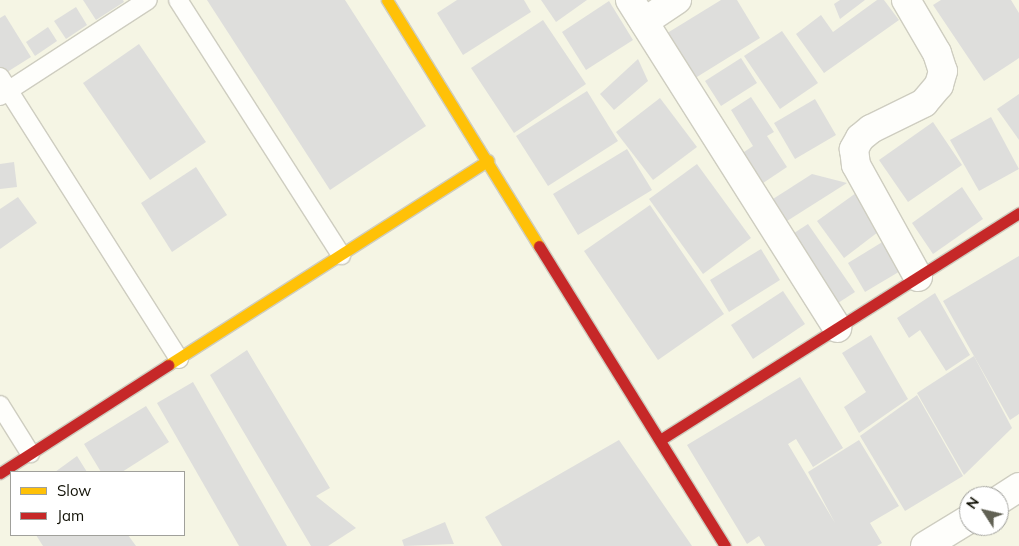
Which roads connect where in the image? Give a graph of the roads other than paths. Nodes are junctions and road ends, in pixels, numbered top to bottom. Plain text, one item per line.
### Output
1 (148, 0) edge
2 (178, 0) edge
3 (388, 0) edge
4 (677, 0) edge
5 (906, 0) edge
6 (637, 11) edge
7 (3, 88) edge
8 (488, 160) junction
9 (1019, 213) edge
10 (341, 255) junction
11 (918, 277) junction
12 (837, 328) junction
13 (179, 359) junction
14 (0, 405) edge
15 (660, 440) junction
16 (30, 453) junction
17 (0, 473) edge
18 (959, 525) edge
19 (725, 546) edge
20 (925, 546) edge

1 - 7 lane
2 - 10 lane
3 - 8 street
4 - 6 street
5 - 11 street
6 - 12 street
7 - 13 lane
8 - 10 street
8 - 15 street
9 - 11 street
10 - 13 street
11 - 12 street
12 - 15 street
13 - 16 street
14 - 16 lane
15 - 19 street
16 - 17 street
18 - 20 street

